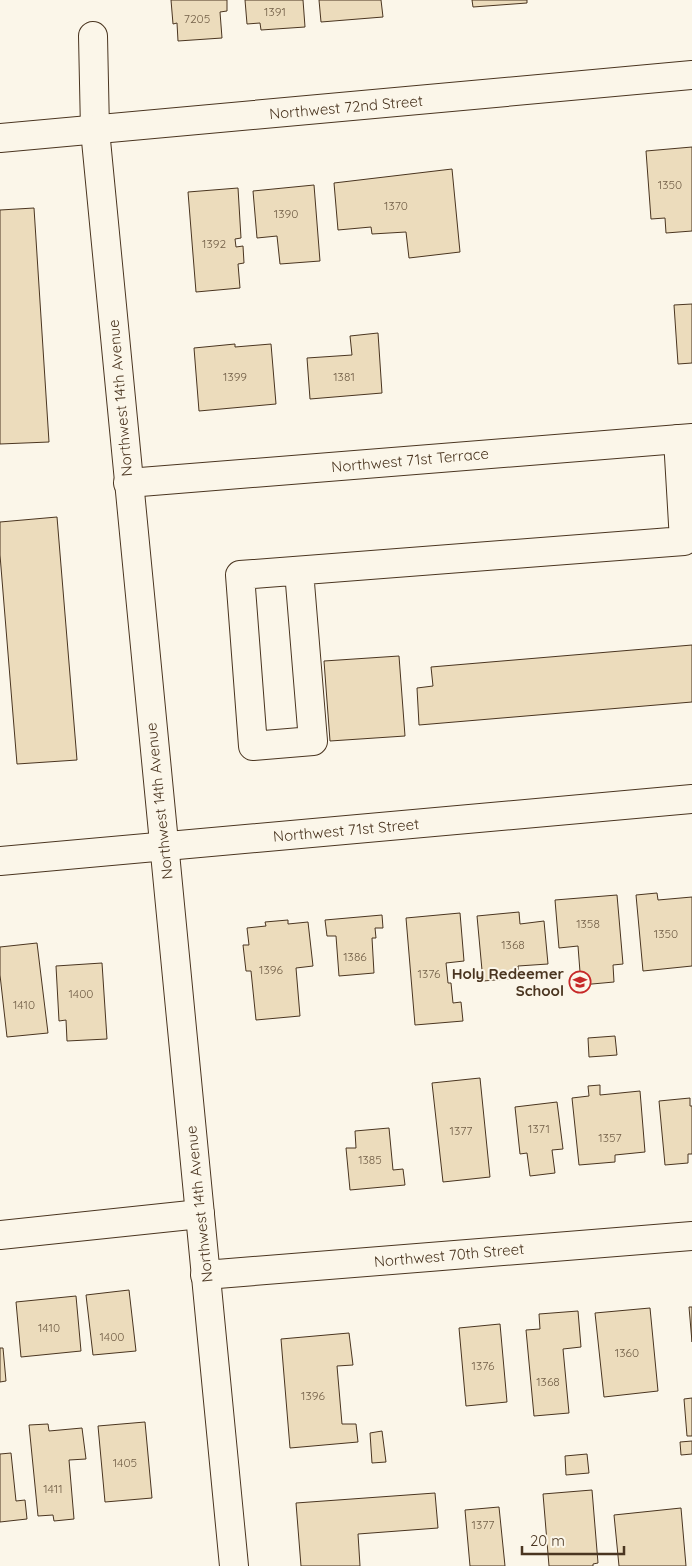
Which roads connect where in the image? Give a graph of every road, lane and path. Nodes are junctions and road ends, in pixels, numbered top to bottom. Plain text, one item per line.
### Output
1 (93, 36) dead end
2 (692, 75) edge
3 (95, 130) junction
4 (0, 138) edge
5 (685, 439) edge
6 (128, 483) junction
7 (299, 571) junction
8 (692, 799) edge
9 (163, 846) junction
10 (0, 861) edge
11 (200, 1214) junction
12 (0, 1235) edge
13 (692, 1236) edge
14 (206, 1275) junction
15 (234, 1566) edge

1 - 3 street, Northwest 14th Avenue
2 - 3 street, Northwest 72nd Street
3 - 4 street, Northwest 72nd Street
3 - 6 street, Northwest 14th Avenue
5 - 6 street, Northwest 71st Terrace
5 - 7 street
6 - 9 street, Northwest 14th Avenue
7 - 7 street
8 - 9 street, Northwest 71st Street
9 - 10 street, Northwest 71st Street
9 - 11 street, Northwest 14th Avenue
11 - 12 street
11 - 14 street, Northwest 14th Avenue
13 - 14 street, Northwest 70th Street
14 - 15 street, Northwest 14th Avenue

